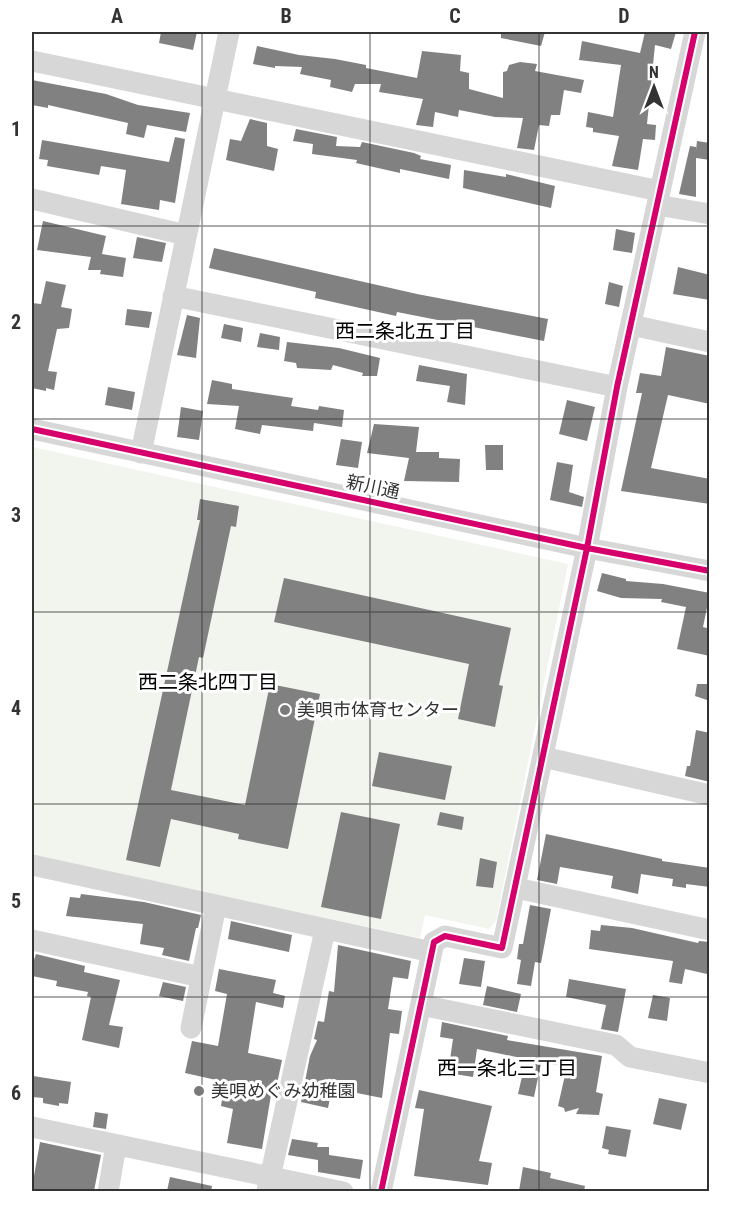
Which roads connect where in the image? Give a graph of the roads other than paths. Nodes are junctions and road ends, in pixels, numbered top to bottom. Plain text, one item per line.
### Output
1 (229, 32) edge
2 (695, 32) edge
3 (32, 61) edge
4 (215, 101) junction
5 (659, 198) junction
6 (32, 199) edge
7 (710, 214) edge
8 (186, 235) junction
9 (173, 296) junction
10 (631, 325) junction
11 (710, 342) edge
12 (617, 387) junction
13 (32, 429) edge
14 (141, 453) junction
15 (587, 548) junction
16 (710, 571) edge
17 (543, 757) junction
18 (710, 795) edge
19 (32, 865) edge
20 (516, 888) junction
21 (216, 906) junction
22 (325, 930) junction
23 (710, 930) edge
24 (32, 940) edge
25 (432, 952) junction
26 (201, 976) junction
27 (421, 1005) junction
28 (191, 1028) dead end
29 (710, 1073) edge
30 (32, 1127) edge
31 (116, 1145) junction
32 (269, 1185) edge
33 (108, 1191) edge
34 (344, 1191) edge
35 (381, 1191) edge

1 - 4 street
2 - 5 street
3 - 4 street
4 - 5 street
4 - 8 street
5 - 7 street
5 - 10 street
6 - 8 street
8 - 9 street
9 - 12 street
9 - 14 street
10 - 11 street
10 - 12 street
12 - 15 street
13 - 14 street, 新川通
14 - 15 street, 新川通
15 - 16 street, 新川通
15 - 17 street
17 - 18 street
17 - 20 street
19 - 21 street
20 - 23 street
20 - 25 street
21 - 22 street
21 - 26 street
22 - 25 street
22 - 32 street
24 - 26 street
25 - 27 street
26 - 28 street
27 - 29 street
27 - 35 street
30 - 31 street
31 - 32 street
31 - 33 street
32 - 34 street

